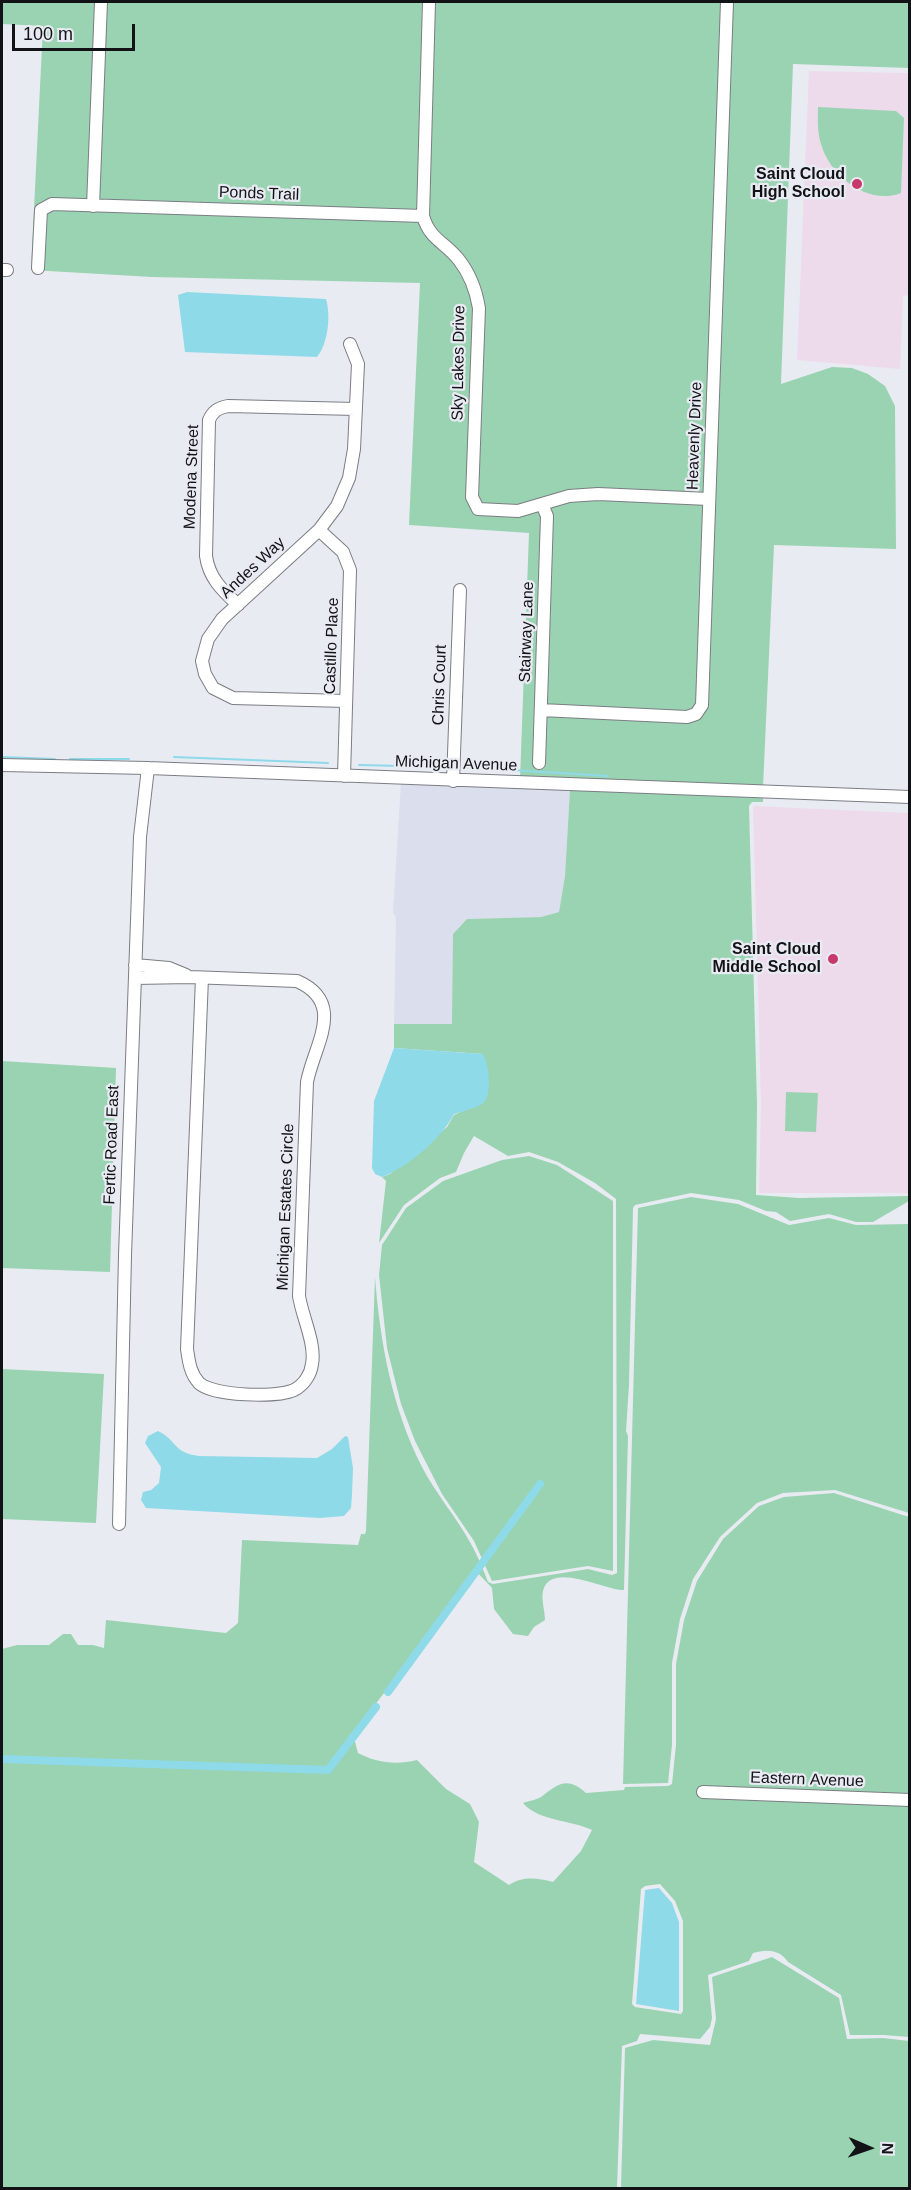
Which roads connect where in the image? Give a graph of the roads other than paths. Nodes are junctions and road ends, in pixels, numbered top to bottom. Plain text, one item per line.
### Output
1 (101, 2) edge
2 (429, 2) edge
3 (727, 2) edge
4 (93, 206) junction
5 (423, 216) junction
6 (38, 268) dead end
7 (350, 344) dead end
8 (356, 409) junction
9 (709, 499) junction
10 (542, 504) junction
11 (319, 530) junction
12 (460, 590) dead end
13 (238, 605) junction
14 (346, 701) junction
15 (541, 710) junction
16 (539, 763) dead end
17 (2, 765) edge
18 (148, 768) junction
19 (344, 776) junction
20 (453, 781) junction
21 (909, 797) edge
22 (135, 964) junction
23 (196, 977) junction
24 (135, 978) junction
25 (119, 1524) dead end
26 (704, 1792) dead end
27 (909, 1800) edge

1 - 4 street
2 - 5 street
3 - 9 street, Heavenly Drive
4 - 5 street, Ponds Trail
4 - 6 street, Ponds Trail
5 - 10 street, Sky Lakes Drive
7 - 8 street, Andes Way
8 - 11 street, Andes Way
8 - 13 street, Modena Street
9 - 10 street, Sky Lakes Drive
9 - 15 street, Heavenly Drive
10 - 15 street, Stairway Lane
11 - 13 street, Andes Way
11 - 14 street, Castillo Place
12 - 20 street, Chris Court
13 - 14 street, Andes Way
14 - 19 street, Castillo Place
15 - 16 street, Stairway Lane
17 - 18 street, Michigan Avenue
18 - 19 street, Michigan Avenue
18 - 22 street, Fertic Road East
19 - 20 street, Michigan Avenue
20 - 21 street, Michigan Avenue
22 - 23 street, Michigan Estates Circle
22 - 24 street, Fertic Road East
23 - 23 street, Michigan Estates Circle
23 - 24 street, Michigan Estates Circle
24 - 25 street, Fertic Road East
26 - 27 street, Eastern Avenue

